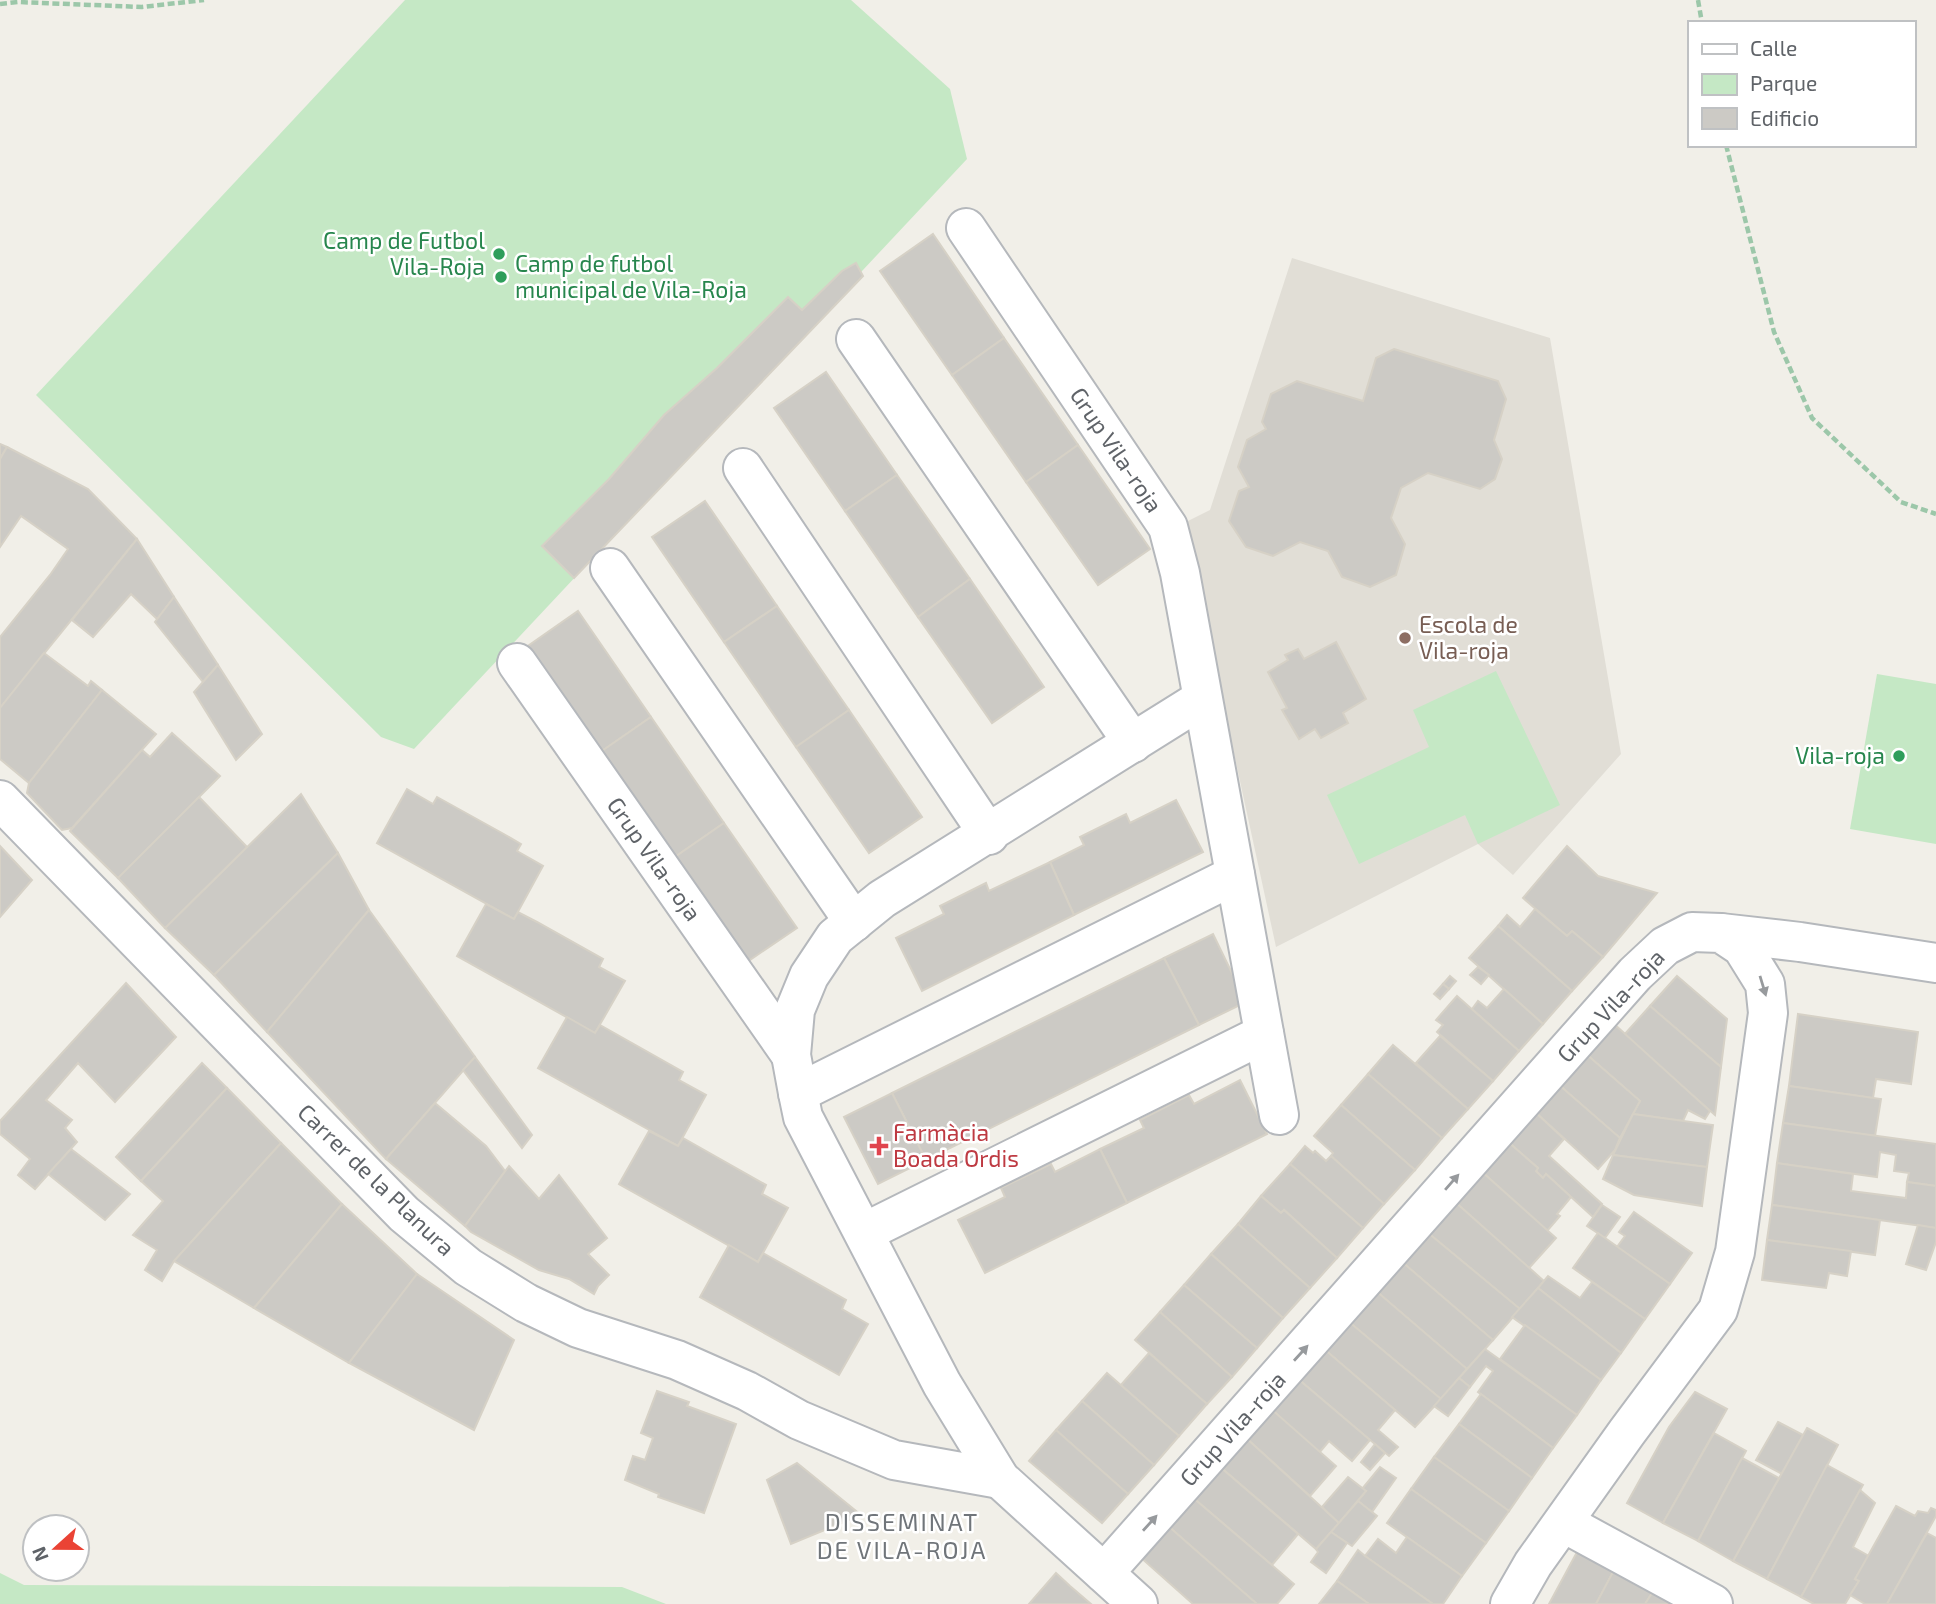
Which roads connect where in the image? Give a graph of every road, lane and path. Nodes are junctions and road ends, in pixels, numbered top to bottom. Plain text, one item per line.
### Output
1 (204, 0) edge
2 (1698, 0) edge
3 (0, 4) edge
4 (1702, 21) edge
5 (1727, 147) edge
6 (966, 228) dead end
7 (856, 339) dead end
8 (743, 468) dead end
9 (1936, 514) edge
10 (610, 568) dead end
11 (517, 663) dead end
12 (1202, 699) junction
13 (1133, 743) junction
14 (0, 800) edge
15 (989, 835) junction
16 (1235, 875) junction
17 (854, 922) junction
18 (1721, 933) junction
19 (1936, 964) edge
20 (1264, 1034) junction
21 (792, 1055) junction
22 (798, 1093) junction
23 (1279, 1115) dead end
24 (864, 1232) junction
25 (1000, 1479) junction
26 (1564, 1523) junction
27 (1104, 1573) junction
28 (1138, 1604) edge
29 (1510, 1604) edge
30 (1713, 1604) edge

1 - 3 path
2 - 4 path
5 - 9 path
6 - 12 street, Grup Vila-roja
7 - 13 street
8 - 15 street
10 - 17 street
11 - 21 street, Grup Vila-roja
12 - 13 street, Grup Vila-roja
12 - 16 street, Grup Vila-roja
13 - 15 street, Grup Vila-roja
14 - 25 street, Carrer de la Planura
15 - 17 street, Grup Vila-roja
16 - 20 street, Grup Vila-roja
16 - 22 street
17 - 21 street, Grup Vila-roja
18 - 19 street, Grup Vila-roja
18 -> 26 street
27 -> 18 street, Grup Vila-roja
20 - 23 street, Grup Vila-roja
20 - 24 street
21 - 22 street, Grup Vila-roja
22 - 24 street, Grup Vila-roja
24 - 25 street, Grup Vila-roja
25 - 27 street, Grup Vila-roja
26 - 29 street
26 - 30 street
27 - 28 street, Grup Vila-roja

